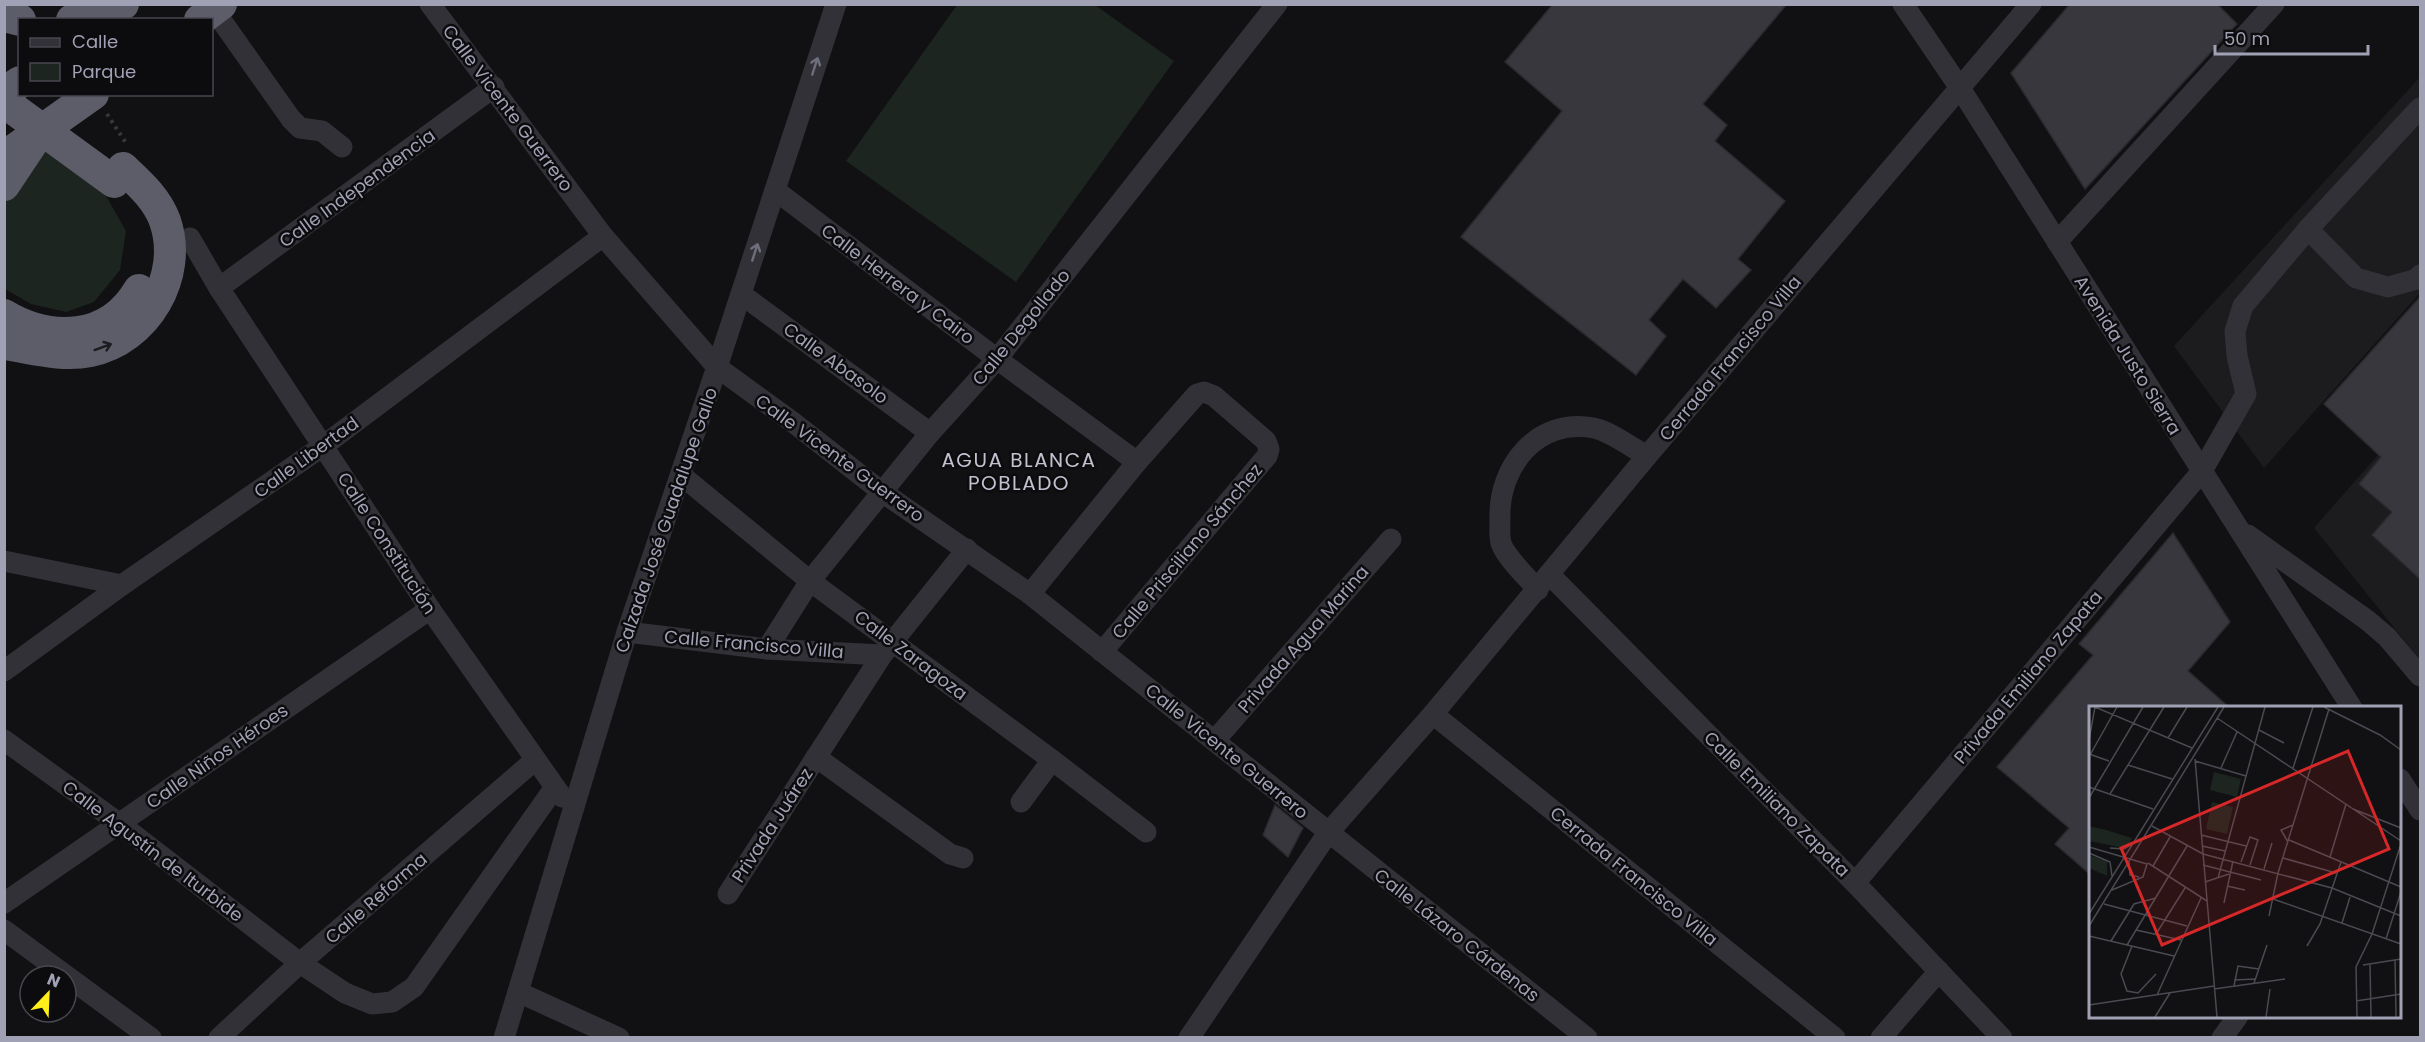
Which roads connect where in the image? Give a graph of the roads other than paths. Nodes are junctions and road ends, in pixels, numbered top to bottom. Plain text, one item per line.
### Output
1 (123, 4) edge
2 (133, 4) edge
3 (430, 4) edge
4 (836, 4) edge
5 (1277, 4) edge
6 (1903, 4) edge
7 (2031, 4) edge
8 (2274, 4) edge
9 (211, 11) edge
10 (78, 18) edge
11 (114, 18) edge
12 (4, 79) edge
13 (18, 83) edge
14 (494, 87) junction
15 (1960, 88) junction
16 (18, 89) edge
17 (4, 93) edge
18 (27, 96) edge
19 (90, 96) edge
20 (4, 102) edge
21 (2421, 108) edge
22 (39, 133) junction
23 (342, 147) dead end
24 (4, 157) edge
25 (118, 175) junction
26 (4, 185) edge
27 (775, 190) junction
28 (2308, 229) junction
29 (603, 236) junction
30 (190, 238) dead end
31 (2057, 242) junction
32 (2421, 275) edge
33 (219, 288) junction
34 (741, 294) junction
35 (4, 315) edge
36 (4, 344) edge
37 (997, 359) junction
38 (717, 367) junction
39 (930, 433) junction
40 (323, 446) junction
41 (1647, 456) junction
42 (1137, 462) junction
43 (2202, 471) junction
44 (681, 475) junction
45 (882, 492) junction
46 (2241, 530) junction
47 (1391, 539) dead end
48 (967, 549) junction
49 (4, 561) edge
50 (810, 581) junction
51 (1543, 582) junction
52 (122, 585) junction
53 (1030, 594) junction
54 (430, 609) junction
55 (627, 632) junction
56 (887, 648) junction
57 (767, 649) junction
58 (1102, 652) junction
59 (4, 671) edge
60 (2421, 676) edge
61 (2351, 706) edge
62 (1433, 714) junction
63 (4, 740) edge
64 (1215, 740) junction
65 (816, 757) junction
66 (535, 760) junction
67 (1052, 760) junction
68 (2401, 780) edge
69 (555, 787) junction
70 (1021, 802) dead end
71 (2421, 810) edge
72 (573, 812) junction
73 (120, 824) junction
74 (1146, 832) dead end
75 (1328, 833) junction
76 (963, 858) dead end
77 (1855, 883) junction
78 (728, 894) dead end
79 (4, 903) edge
80 (4, 930) edge
81 (300, 963) junction
82 (1939, 971) junction
83 (518, 992) junction
84 (2237, 1018) edge
85 (151, 1038) edge
86 (219, 1038) edge
87 (504, 1038) edge
88 (619, 1038) edge
89 (1189, 1038) edge
90 (1587, 1038) edge
91 (1835, 1038) edge
92 (1881, 1038) edge
93 (2002, 1038) edge
94 (2222, 1038) edge

1 - 10 highway
2 - 11 highway
3 - 14 street, Calle Vicente Guerrero
27 -> 4 street, Calzada José Guadalupe Gallo
5 - 37 street, Calle Degollado
6 - 15 street, Avenida Justo Sierra
7 - 15 street, Cerrada Francisco Villa
8 - 31 street
9 - 23 street
12 - 16 highway
13 - 17 highway
14 - 29 street, Calle Vicente Guerrero
14 - 33 street, Calle Independencia
15 - 31 street, Avenida Justo Sierra
15 - 41 street, Cerrada Francisco Villa
18 - 25 highway
19 - 22 highway
20 - 25 highway, bridge
21 - 28 street, Privada Emiliano Zapata
22 - 24 highway
22 - 26 highway
25 - 35 highway
36 -> 25 highway
34 -> 27 street, Calzada José Guadalupe Gallo
27 - 37 street, Calle Herrera y Cairo
28 - 32 street
28 - 43 street, Privada Emiliano Zapata
29 - 38 street, Calle Vicente Guerrero
29 - 40 street, Calle Libertad
30 - 33 street, Calle Constitución
31 - 43 street, Avenida Justo Sierra
33 - 40 street, Calle Constitución
34 - 38 street, Calzada José Guadalupe Gallo
34 - 39 street, Calle Abasolo
37 - 39 street, Calle Degollado
37 - 42 street, Calle Herrera y Cairo
38 - 44 street, Calzada José Guadalupe Gallo
38 - 45 street, Calle Vicente Guerrero
39 - 45 street, Calle Degollado
40 - 52 street, Calle Libertad
40 - 54 street, Calle Constitución
41 - 51 street, Cerrada Francisco Villa
41 - 51 street, Calle Emiliano Zapata
42 - 53 street
42 - 58 street, Calle Prisciliano Sánchez
43 - 46 street, Avenida Justo Sierra
43 - 77 street, Privada Emiliano Zapata
44 - 50 street, Calle Zaragoza
44 - 55 street, Calzada José Guadalupe Gallo
45 - 48 street, Calle Vicente Guerrero
45 - 50 street, Calle Degollado
46 - 60 street
46 - 61 street, Avenida Justo Sierra
47 - 64 street, Privada Agua Marina
48 - 53 street, Calle Vicente Guerrero
48 - 56 street, Privada Juárez
49 - 52 street
50 - 56 street, Calle Zaragoza
50 - 57 street, Calle Degollado
51 - 62 street, Cerrada Francisco Villa
51 - 77 street, Calle Emiliano Zapata
52 - 59 street, Calle Libertad
53 - 58 street, Calle Vicente Guerrero
54 - 66 street, Calle Constitución
54 - 73 street, Calle Niños Héroes
55 - 57 street, Calle Francisco Villa
55 - 72 street, Calzada José Guadalupe Gallo
56 - 57 street, Calle Francisco Villa
56 - 65 street, Privada Juárez
56 - 67 street, Calle Zaragoza
58 - 64 street, Calle Vicente Guerrero
62 - 75 street, Cerrada Francisco Villa
62 - 91 street, Cerrada Francisco Villa
63 - 73 street, Calle Agustín de Iturbide
64 - 75 street, Calle Vicente Guerrero
65 - 76 street
65 - 78 street, Privada Juárez
66 - 69 street, Calle Constitución
66 - 81 street, Calle Reforma
67 - 70 street
67 - 74 street, Calle Zaragoza
68 - 71 street
69 - 72 street, Calle Constitución
69 - 81 street, Calle Agustín de Iturbide
72 - 83 street, Calzada José Guadalupe Gallo
73 - 79 street, Calle Niños Héroes
73 - 81 street, Calle Agustín de Iturbide
75 - 89 street, Cerrada Francisco Villa
75 - 90 street, Calle Lázaro Cárdenas
77 - 82 street, Calle Emiliano Zapata
80 - 85 street
81 - 86 street, Calle Reforma
82 - 92 street
82 - 93 street, Calle Emiliano Zapata
83 - 87 street, Calzada José Guadalupe Gallo
83 - 88 street
84 - 94 street

